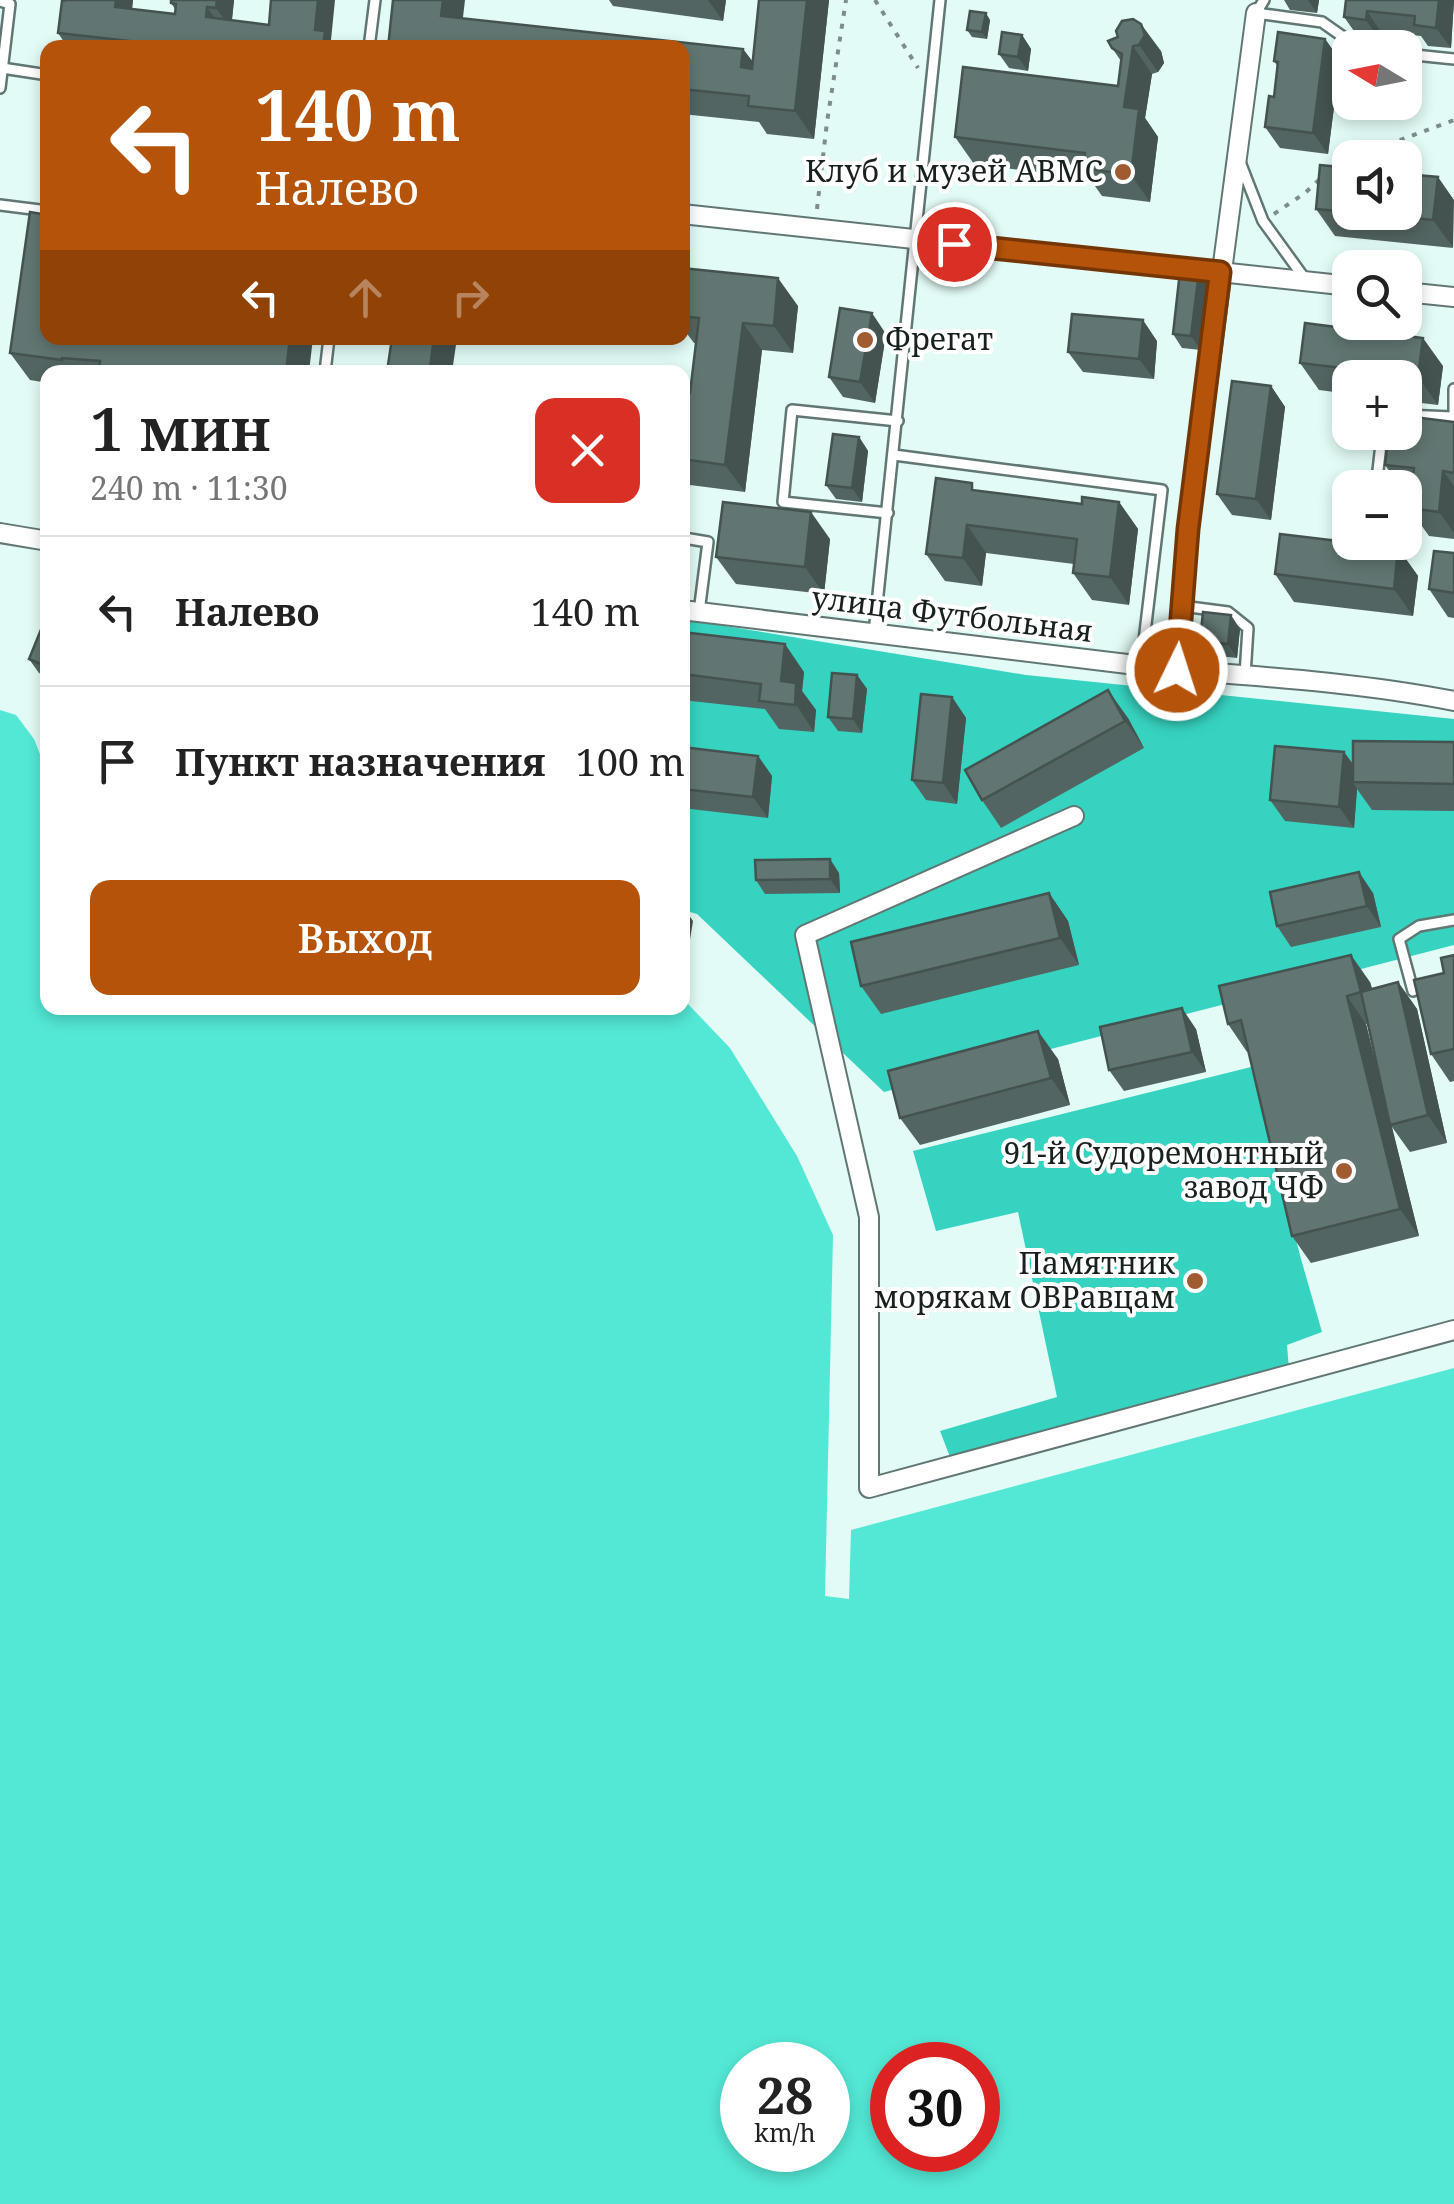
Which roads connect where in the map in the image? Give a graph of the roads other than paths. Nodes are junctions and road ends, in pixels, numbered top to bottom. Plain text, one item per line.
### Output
1 (375, 0) edge
2 (940, 0) edge
3 (0, 1) edge
4 (1260, 6) edge
5 (1333, 30) edge
6 (370, 40) edge
7 (1422, 56) edge
8 (1454, 59) edge
9 (2, 68) edge
10 (40, 74) edge
11 (0, 88) edge
12 (1236, 154) junction
13 (0, 205) edge
14 (40, 210) edge
15 (690, 215) edge
16 (916, 240) junction
17 (1220, 272) junction
18 (1306, 282) junction
19 (1332, 284) edge
20 (1422, 294) edge
21 (1454, 298) edge
22 (1454, 389) edge
23 (1422, 416) edge
24 (1453, 417) edge
25 (898, 422) junction
26 (894, 455) junction
27 (888, 513) junction
28 (0, 533) edge
29 (690, 539) edge
30 (40, 540) edge
31 (1182, 606) junction
32 (691, 611) edge
33 (874, 633) junction
34 (1140, 666) junction
35 (1177, 670) junction
36 (1245, 675) junction
37 (1454, 702) edge
38 (1074, 816) dead end
39 (1454, 920) edge
40 (1412, 991) edge
41 (1454, 1330) edge

1 - 6 lane
2 - 16 lane
3 - 9 lane
4 - 5 lane
4 - 12 street
7 - 8 lane
9 - 10 lane
9 - 11 lane
12 - 17 street
12 - 18 lane
13 - 14 lane
15 - 16 street
16 - 17 street
16 - 25 lane
17 - 18 street
17 - 31 street
18 - 19 street
20 - 21 street
22 - 24 lane
23 - 24 lane
25 - 26 lane
25 - 27 lane
26 - 27 lane
26 - 34 lane
27 - 33 lane
28 - 30 street
29 - 32 lane
31 - 35 street
31 - 36 lane
32 - 33 street, улица Футбольная
33 - 34 street, улица Футбольная
34 - 35 street, улица Футбольная
35 - 36 street, улица Футбольная
36 - 37 street, улица Футбольная
38 - 41 street
39 - 40 lane

